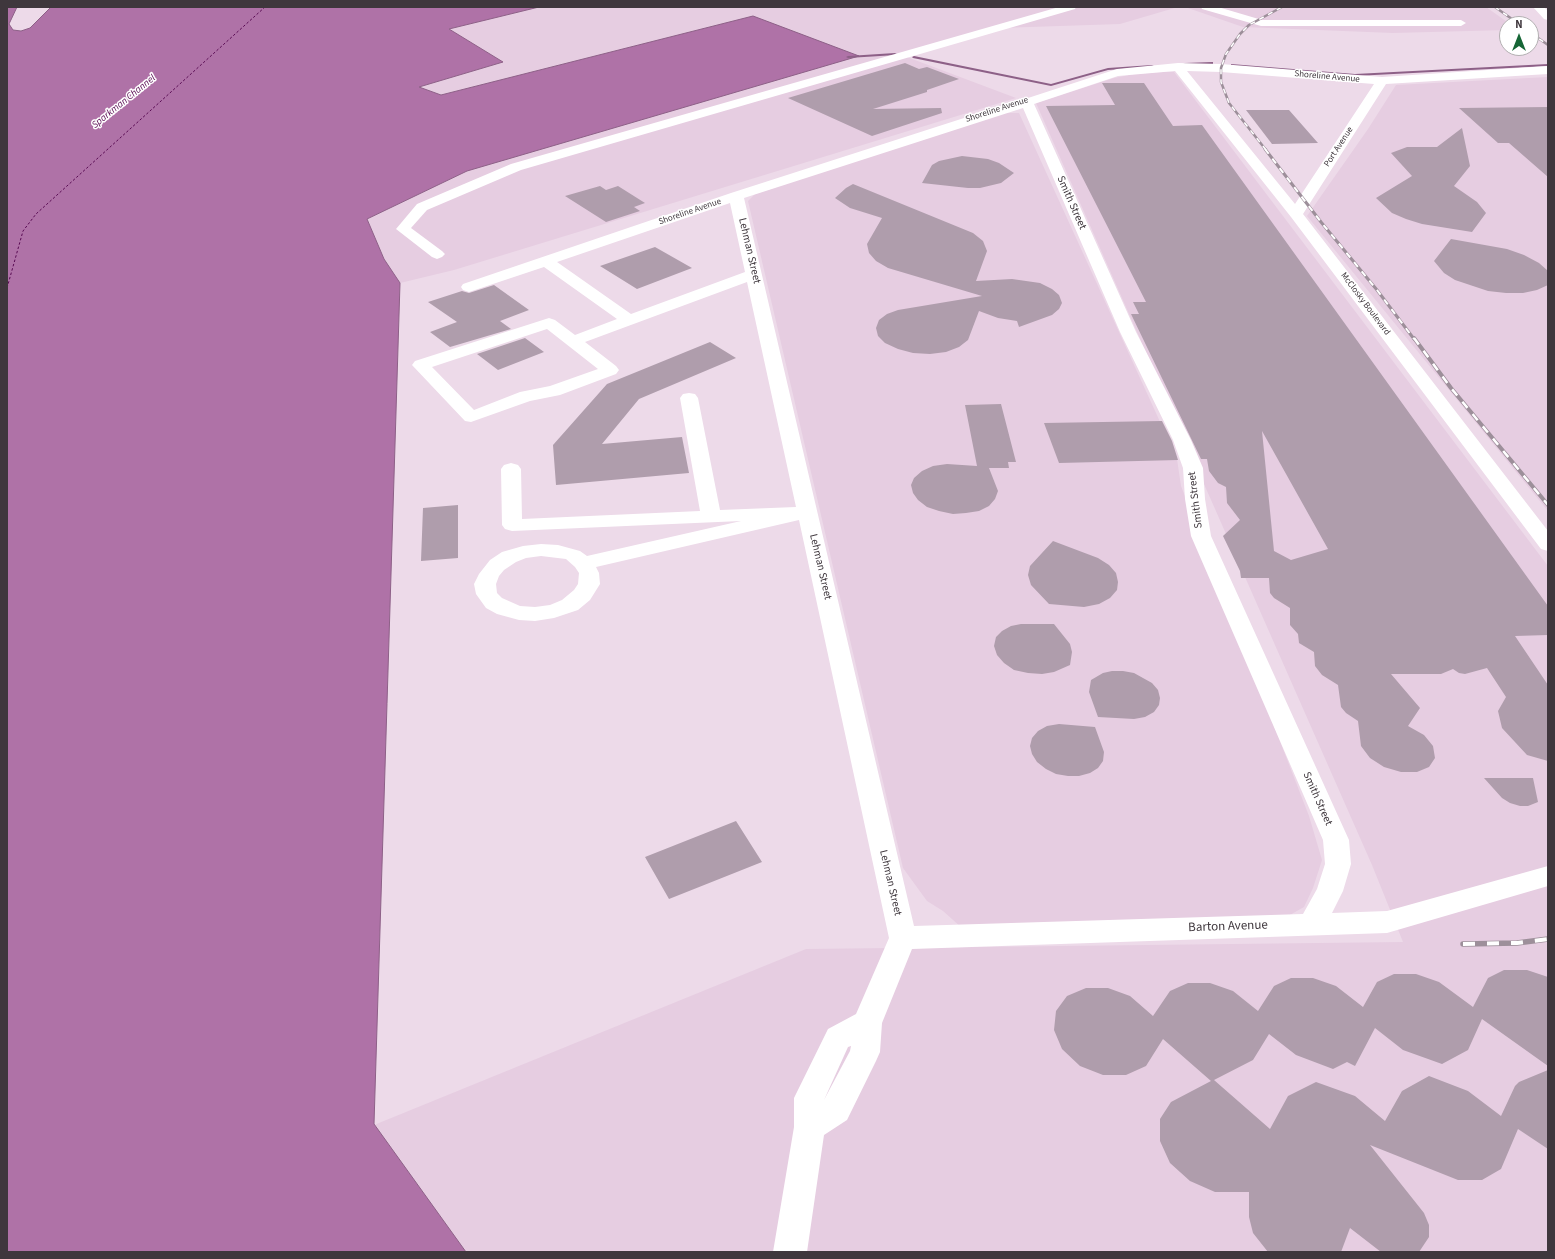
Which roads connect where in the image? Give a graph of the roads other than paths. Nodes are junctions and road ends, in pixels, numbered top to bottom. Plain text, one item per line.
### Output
1 (1070, 7) edge
2 (1206, 7) edge
3 (1538, 7) edge
4 (1548, 16) edge
5 (1460, 23) dead end
6 (1178, 67) junction
7 (1548, 70) edge
8 (1382, 81) junction
9 (1026, 101) junction
10 (736, 196) junction
11 (1296, 214) junction
12 (437, 254) dead end
13 (546, 260) junction
14 (754, 274) junction
15 (469, 287) dead end
16 (629, 320) junction
17 (573, 341) junction
18 (689, 398) dead end
19 (511, 469) dead end
20 (807, 512) junction
21 (711, 516) junction
22 (1548, 545) edge
23 (583, 563) junction
24 (1548, 876) edge
25 (1311, 924) junction
26 (903, 938) junction
27 (790, 1252) edge

1 - 12 street
2 - 5 street
3 - 4 street
6 - 8 street, Shoreline Avenue
6 - 9 street, Shoreline Avenue
6 - 11 street, McClosky Boulevard
7 - 8 street, Shoreline Avenue
8 - 11 street, Port Avenue
9 - 10 street, Shoreline Avenue
9 - 25 street, Smith Street
10 - 13 street, Shoreline Avenue
10 - 14 street, Lehman Street
11 - 22 street, McClosky Boulevard
13 - 15 street, Shoreline Avenue
13 - 16 street
14 - 16 street
14 - 20 street, Lehman Street
16 - 17 street
17 - 17 street
18 - 21 street
19 - 21 street
20 - 21 street
20 - 23 street
20 - 26 street, Lehman Street
23 - 23 street
24 - 25 street, Barton Avenue
25 - 26 street, Barton Avenue
26 - 27 street

